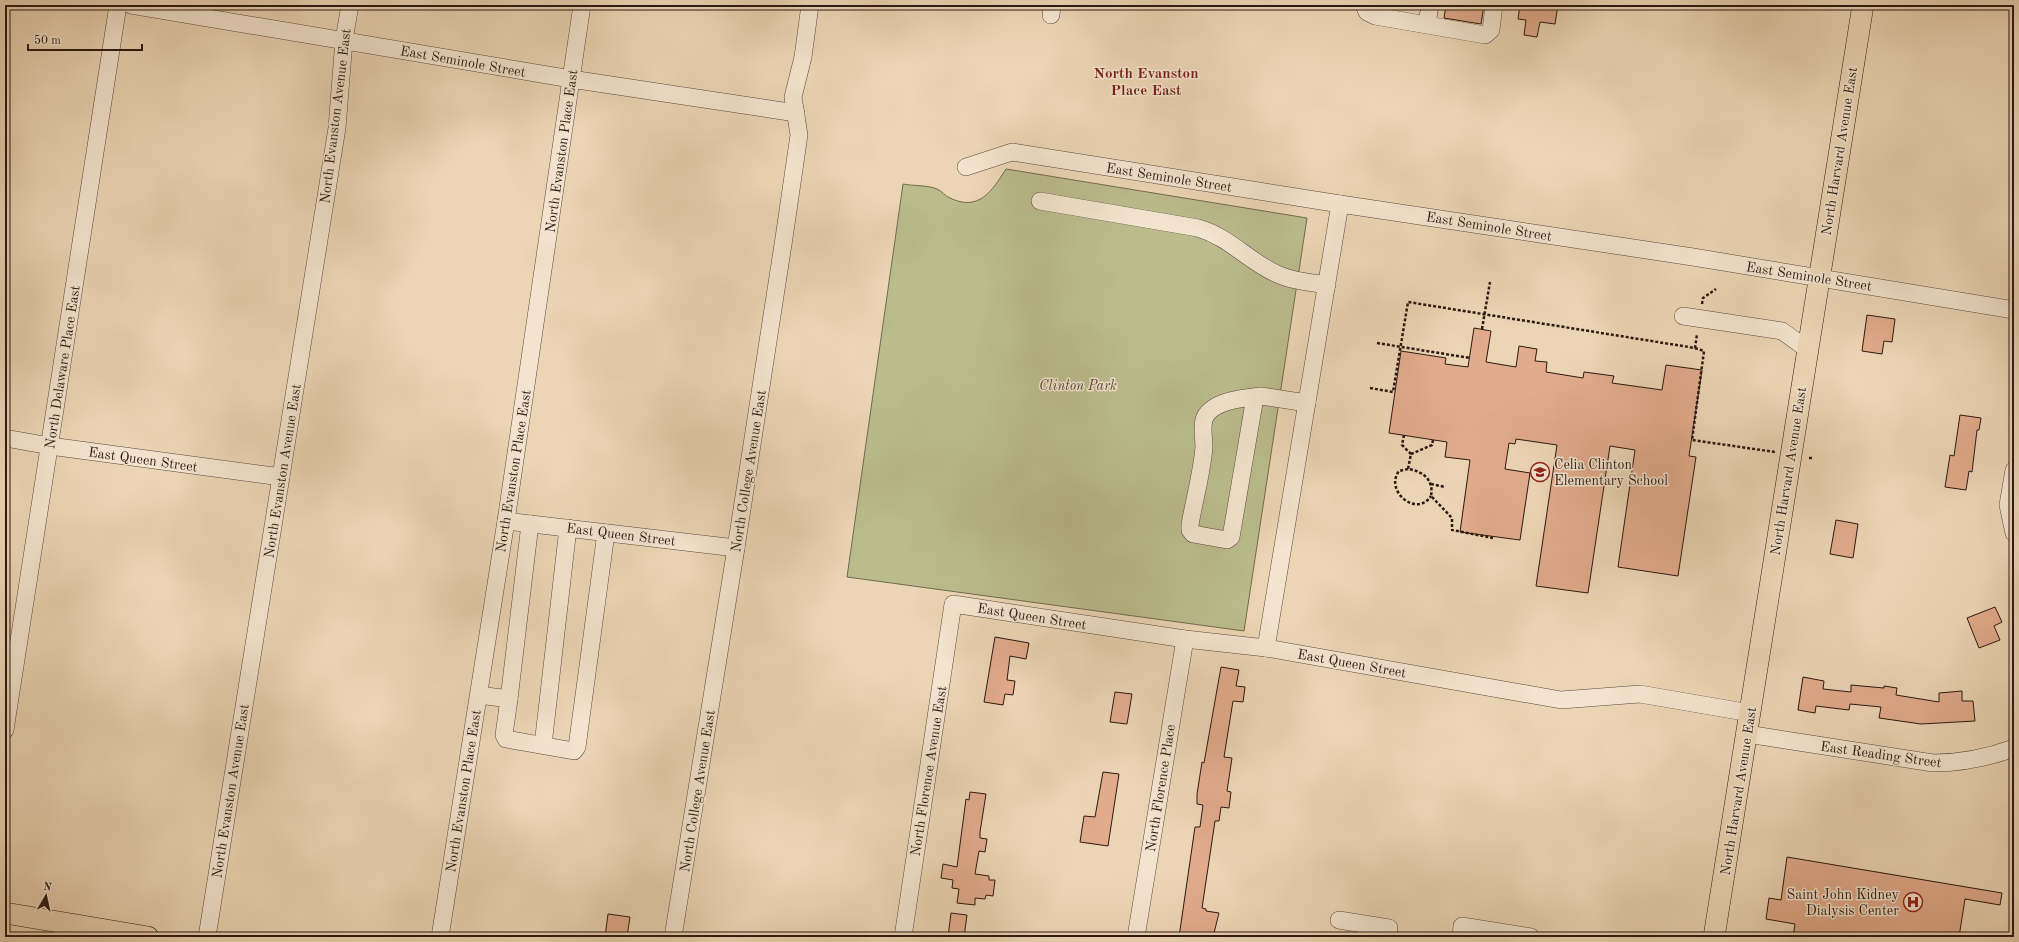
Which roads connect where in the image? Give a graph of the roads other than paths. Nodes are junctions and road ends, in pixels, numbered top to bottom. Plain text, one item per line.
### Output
1 (118, 5) edge
2 (131, 5) edge
3 (350, 5) edge
4 (582, 5) edge
5 (810, 5) edge
6 (1364, 5) edge
7 (1430, 5) edge
8 (1494, 5) edge
9 (1863, 5) edge
10 (1427, 24) junction
11 (344, 40) junction
12 (571, 79) junction
13 (796, 113) junction
14 (966, 167) dead end
15 (1040, 201) dead end
16 (1340, 204) junction
17 (1818, 278) junction
18 (1327, 285) junction
19 (2014, 310) edge
20 (1682, 316) dead end
21 (1807, 350) junction
22 (1255, 397) junction
23 (1307, 403) junction
24 (5, 438) edge
25 (50, 446) junction
26 (2014, 470) edge
27 (281, 477) junction
28 (506, 521) junction
29 (530, 524) junction
30 (568, 528) junction
31 (606, 533) junction
32 (2014, 533) edge
33 (736, 548) junction
34 (953, 604) joint
35 (1184, 639) junction
36 (1266, 648) junction
37 (479, 695) junction
38 (508, 698) junction
39 (1750, 713) junction
40 (5, 730) edge
41 (1747, 734) junction
42 (543, 745) junction
43 (2014, 748) edge
44 (5, 913) edge
45 (1339, 920) dead end
46 (148, 937) edge
47 (207, 937) edge
48 (440, 937) edge
49 (673, 937) edge
50 (903, 937) edge
51 (1136, 937) edge
52 (1388, 937) edge
53 (1461, 937) edge
54 (1531, 937) edge
55 (1714, 937) edge

1 - 25 street, North Delaware Place East
2 - 11 street, East Seminole Street
3 - 11 street, North Evanston Avenue East
4 - 12 street, North Evanston Place East
5 - 13 street, North College Avenue East
6 - 10 street
7 - 10 street
8 - 10 street
9 - 17 main road, North Harvard Avenue East
11 - 12 street, East Seminole Street
11 - 27 street, North Evanston Avenue East
12 - 13 street, East Seminole Street
12 - 28 street, North Evanston Place East
13 - 33 street, North College Avenue East
14 - 16 street, East Seminole Street
15 - 18 street
16 - 17 street, East Seminole Street
16 - 18 street
17 - 19 street, East Seminole Street
17 - 21 main road, North Harvard Avenue East
18 - 23 street
20 - 21 street
21 - 39 main road, North Harvard Avenue East
22 - 22 street
22 - 23 street
23 - 36 street
24 - 25 street, East Queen Street
25 - 27 street, East Queen Street
25 - 40 street, North Delaware Place East
26 - 32 street
27 - 47 street, North Evanston Avenue East
28 - 29 street, East Queen Street
28 - 37 street, North Evanston Place East
29 - 30 street, East Queen Street
29 - 38 street
30 - 31 street, East Queen Street
30 - 42 street
31 - 33 street, East Queen Street
31 - 42 street
33 - 49 street, North College Avenue East
34 - 35 street, East Queen Street
34 - 50 street, North Florence Avenue East
35 - 36 street, East Queen Street
35 - 51 street, North Florence Place
36 - 39 street, East Queen Street
37 - 38 street
37 - 48 street, North Evanston Place East
38 - 42 street
39 - 41 main road, North Harvard Avenue East
41 - 43 street, East Reading Street
41 - 55 main road, North Harvard Avenue East
44 - 46 main road
45 - 52 street
53 - 54 street

